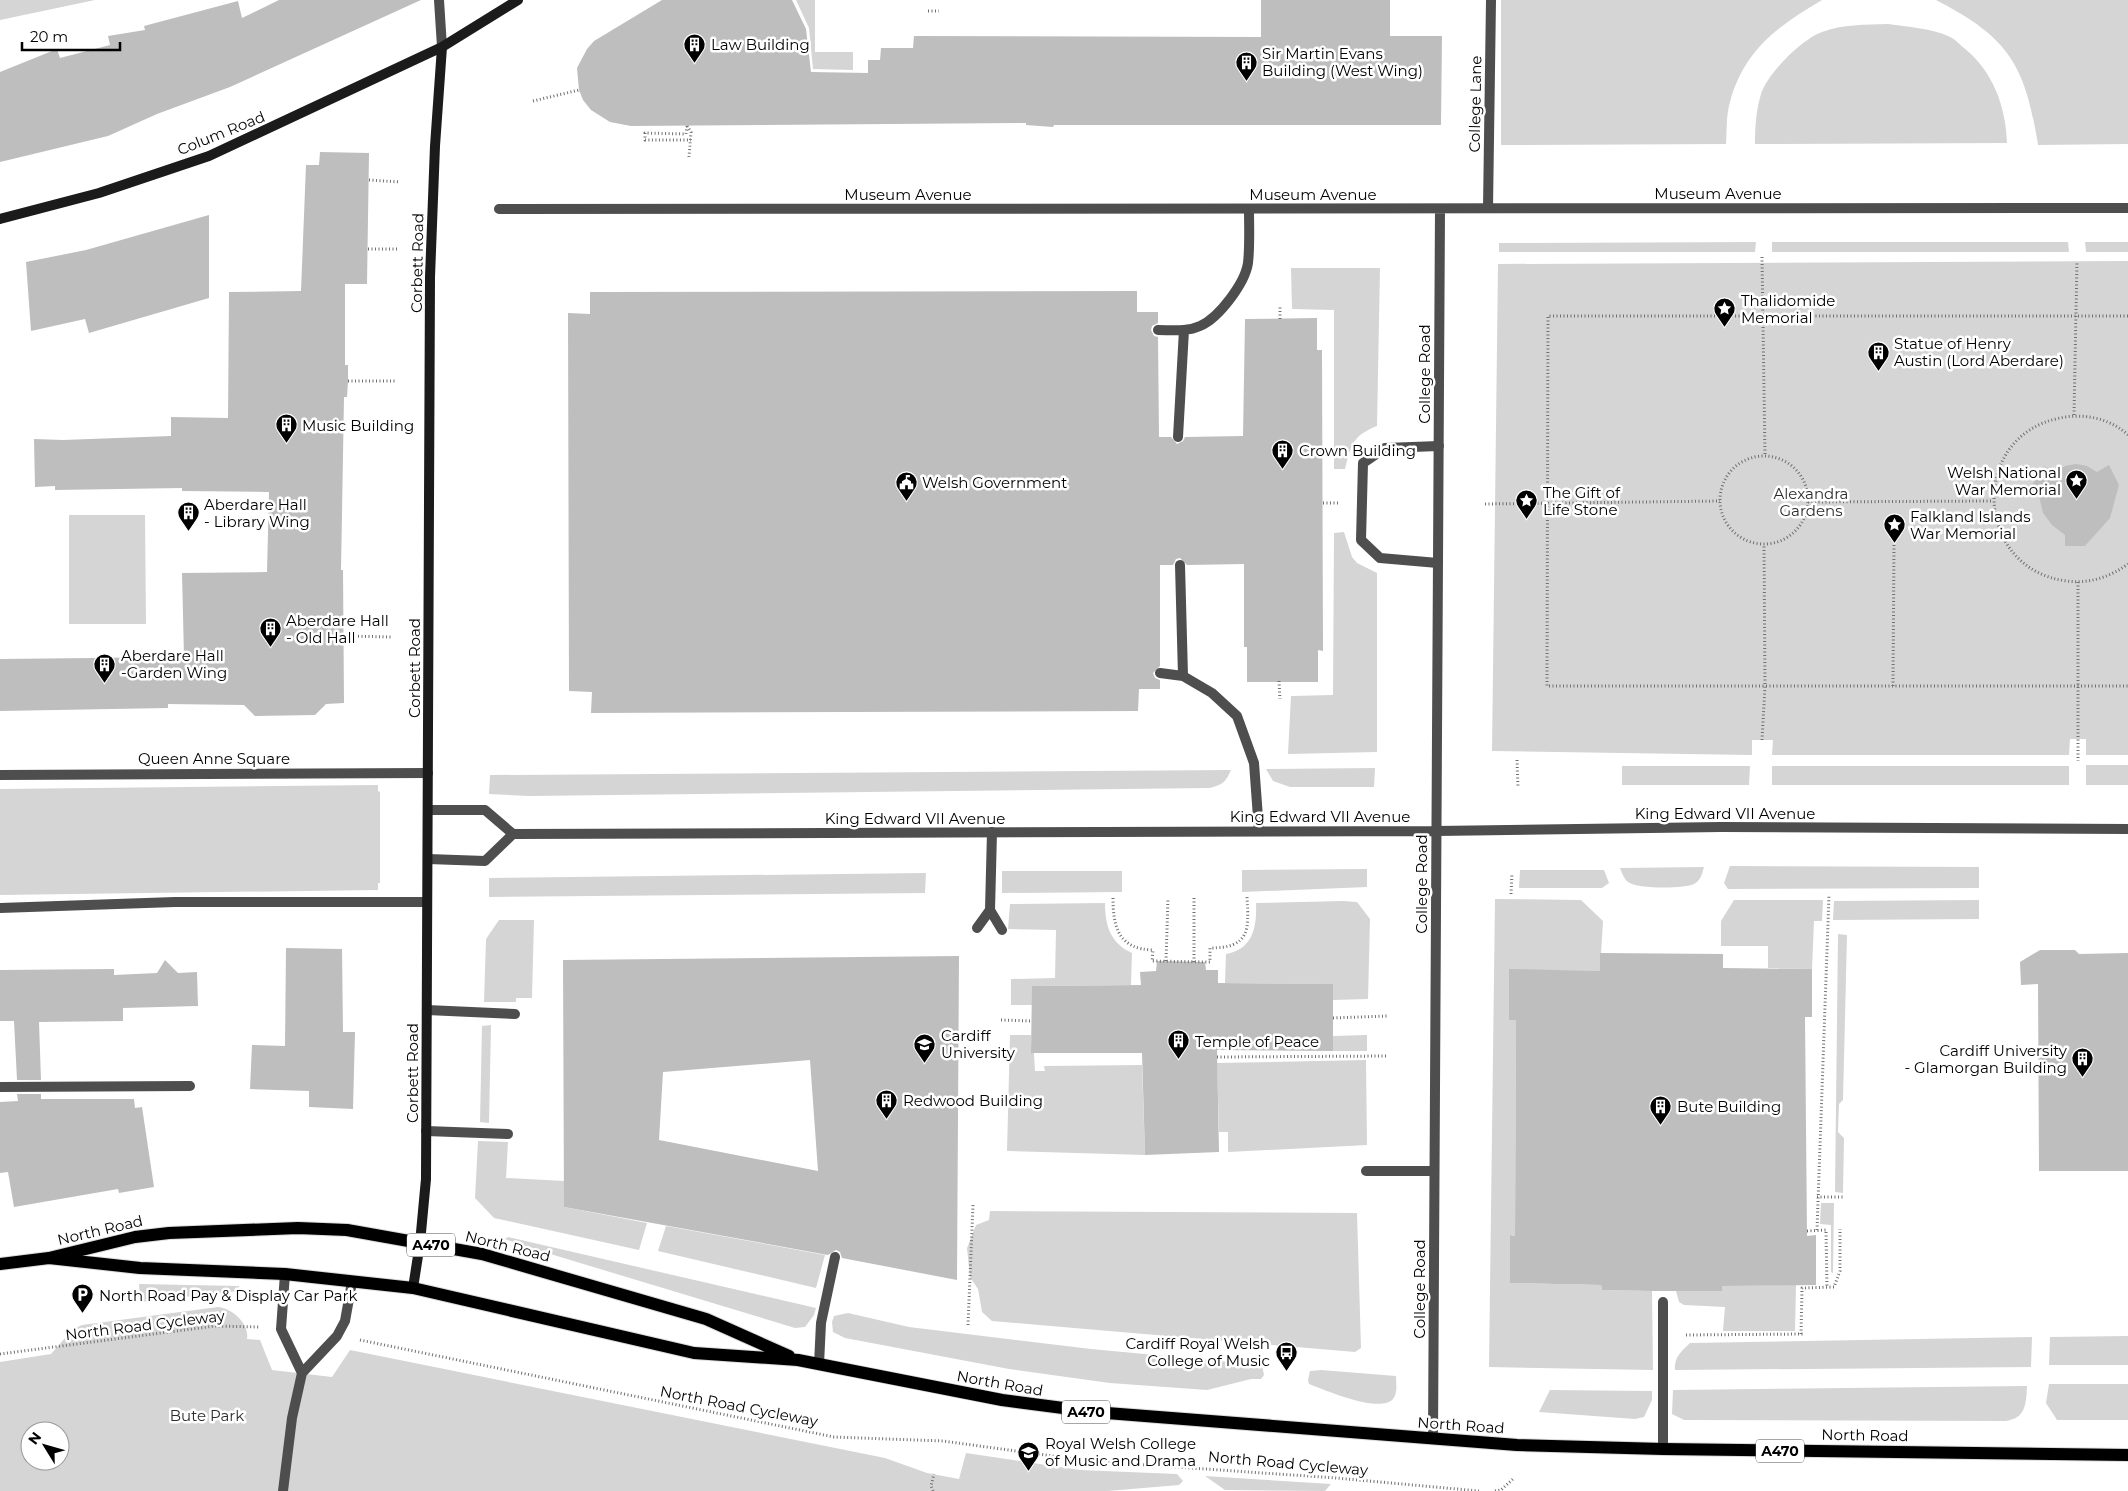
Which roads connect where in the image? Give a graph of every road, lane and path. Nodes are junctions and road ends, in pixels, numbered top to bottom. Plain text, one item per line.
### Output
1 (439, 0) edge
2 (518, 0) edge
3 (1491, 0) edge
4 (928, 11) dead end
5 (939, 11) dead end
6 (442, 47) junction
7 (579, 90) dead end
8 (533, 102) dead end
9 (691, 140) junction
10 (689, 157) dead end
11 (368, 180) dead end
12 (400, 182) dead end
13 (499, 208) dead end
14 (1488, 208) junction
15 (2128, 208) edge
16 (1249, 209) junction
17 (1440, 209) junction
18 (0, 219) edge
19 (368, 249) dead end
20 (397, 249) dead end
21 (1762, 257) dead end
22 (2077, 261) dead end
23 (1280, 306) dead end
24 (1764, 316) junction
25 (2076, 316) junction
26 (2128, 316) edge
27 (1280, 319) dead end
28 (1158, 330) dead end
29 (1184, 330) junction
30 (348, 380) dead end
31 (396, 381) dead end
32 (2074, 415) junction
33 (2128, 435) edge
34 (1178, 437) dead end
35 (1439, 446) junction
36 (1765, 456) junction
37 (1992, 501) junction
38 (1322, 502) dead end
39 (1720, 502) junction
40 (1808, 502) junction
41 (1347, 503) dead end
42 (1548, 503) junction
43 (1485, 504) dead end
44 (1764, 544) junction
45 (1894, 544) dead end
46 (1438, 563) junction
47 (2128, 564) edge
48 (1180, 565) dead end
49 (2078, 582) junction
50 (344, 636) dead end
51 (394, 637) dead end
52 (1160, 673) dead end
53 (1183, 676) junction
54 (1279, 681) dead end
55 (1765, 686) junction
56 (1893, 686) junction
57 (2078, 686) junction
58 (2128, 686) edge
59 (1280, 699) dead end
60 (1762, 740) dead end
61 (1517, 760) dead end
62 (2078, 761) dead end
63 (428, 773) junction
64 (0, 775) edge
65 (1518, 788) dead end
66 (428, 810) junction
67 (2128, 829) edge
68 (1436, 831) junction
69 (992, 832) junction
70 (1259, 832) junction
71 (513, 834) junction
72 (428, 859) junction
73 (1512, 873) dead end
74 (1511, 894) dead end
75 (1829, 895) dead end
76 (1247, 897) dead end
77 (1113, 898) dead end
78 (1168, 898) dead end
79 (1194, 898) dead end
80 (427, 902) junction
81 (0, 908) edge
82 (990, 910) junction
83 (977, 928) dead end
84 (1002, 930) dead end
85 (1166, 961) junction
86 (1194, 962) junction
87 (427, 1010) junction
88 (515, 1014) dead end
89 (1387, 1016) dead end
90 (1333, 1018) dead end
91 (1001, 1020) dead end
92 (1032, 1021) dead end
93 (1387, 1056) dead end
94 (1217, 1057) dead end
95 (190, 1086) dead end
96 (0, 1087) edge
97 (426, 1131) junction
98 (508, 1134) dead end
99 (1366, 1171) dead end
100 (1434, 1171) junction
101 (1817, 1197) junction
102 (1843, 1197) dead end
103 (973, 1204) dead end
104 (1807, 1230) dead end
105 (1816, 1230) junction
106 (1840, 1230) dead end
107 (420, 1243) junction
108 (835, 1257) dead end
109 (49, 1258) junction
110 (0, 1264) edge
111 (285, 1274) junction
112 (352, 1282) junction
113 (413, 1288) junction
114 (1827, 1288) junction
115 (1663, 1302) dead end
116 (968, 1324) dead end
117 (281, 1329) junction
118 (1801, 1334) junction
119 (1805, 1334) dead end
120 (1662, 1335) junction
121 (337, 1336) junction
122 (0, 1354) edge
123 (798, 1360) junction
124 (819, 1364) junction
125 (302, 1373) junction
126 (1433, 1439) junction
127 (1663, 1449) junction
128 (2128, 1455) edge
129 (934, 1474) dead end
130 (1514, 1479) dead end
131 (283, 1491) edge
132 (933, 1491) edge
133 (1479, 1491) edge
134 (1495, 1491) edge

1 - 6 street
2 - 6 street, Colum Road
3 - 14 street, College Lane
4 - 5 path
6 - 18 street, Colum Road
6 - 63 street, Corbett Road
7 - 8 path
9 - 9 path
9 - 10 path
11 - 12 path
13 - 16 street, Museum Avenue
14 - 15 street, Museum Avenue
14 - 17 street, Museum Avenue
16 - 17 street, Museum Avenue
16 - 29 street
17 - 35 street, College Road
19 - 20 path
21 - 24 path
22 - 25 path
23 - 27 path
24 - 25 path
24 - 36 path
24 - 42 path
25 - 26 path
25 - 32 path
28 - 29 street
29 - 34 street
30 - 31 path
32 - 33 path
32 - 37 path
35 - 46 street, College Road
35 - 46 street
36 - 39 path
36 - 40 path
37 - 40 path
37 - 49 path
38 - 41 path
39 - 42 path
39 - 44 path
40 - 44 path
42 - 43 path
42 - 55 path
44 - 55 path
45 - 56 path
46 - 68 street, College Road
47 - 49 path
48 - 53 street
49 - 57 path
50 - 51 path
52 - 53 street
53 - 70 street
54 - 59 path
55 - 56 path
55 - 60 path
56 - 57 path
57 - 58 path
57 - 62 path
61 - 65 path
63 - 64 street, Queen Anne Square
63 - 66 street, Corbett Road
66 - 71 street
66 - 72 street, Corbett Road
67 - 68 street, King Edward VII Avenue
68 - 70 street, King Edward VII Avenue
68 - 100 street, College Road
69 - 70 street, King Edward VII Avenue
69 - 71 street, King Edward VII Avenue
69 - 82 street
71 - 72 street
72 - 80 street, Corbett Road
73 - 74 path
75 - 101 path
76 - 86 path
77 - 85 path
78 - 85 path
79 - 86 path
80 - 81 street
80 - 87 street, Corbett Road
82 - 83 street
82 - 84 street
85 - 86 path
87 - 88 street
87 - 97 street, Corbett Road
89 - 90 path
91 - 92 path
93 - 94 path
95 - 96 street
97 - 98 street
97 - 107 street, Corbett Road
99 - 100 street
100 - 126 street, College Road
101 - 102 path
101 - 105 path
103 - 116 path
104 - 105 path
105 - 114 path
106 - 114 path
107 - 109 main road, North Road / A470
107 - 113 street, Corbett Road
107 - 123 main road, North Road / A470
108 - 124 street
109 - 110 main road, North Road / A470
109 - 111 main road, North Road / A470
111 - 112 main road, North Road / A470
111 - 117 street
112 - 113 main road, North Road / A470
112 - 121 street
113 - 123 main road, North Road / A470
114 - 118 path
115 - 120 street
117 - 122 path, North Road Cycleway
117 - 125 street
118 - 119 path
118 - 120 path
120 - 127 street
121 - 125 street
121 - 133 path, North Road Cycleway
123 - 124 main road, North Road / A470
124 - 126 main road, North Road / A470
125 - 131 street
126 - 127 main road, North Road / A470
127 - 128 main road, North Road / A470
129 - 132 path
130 - 134 path

